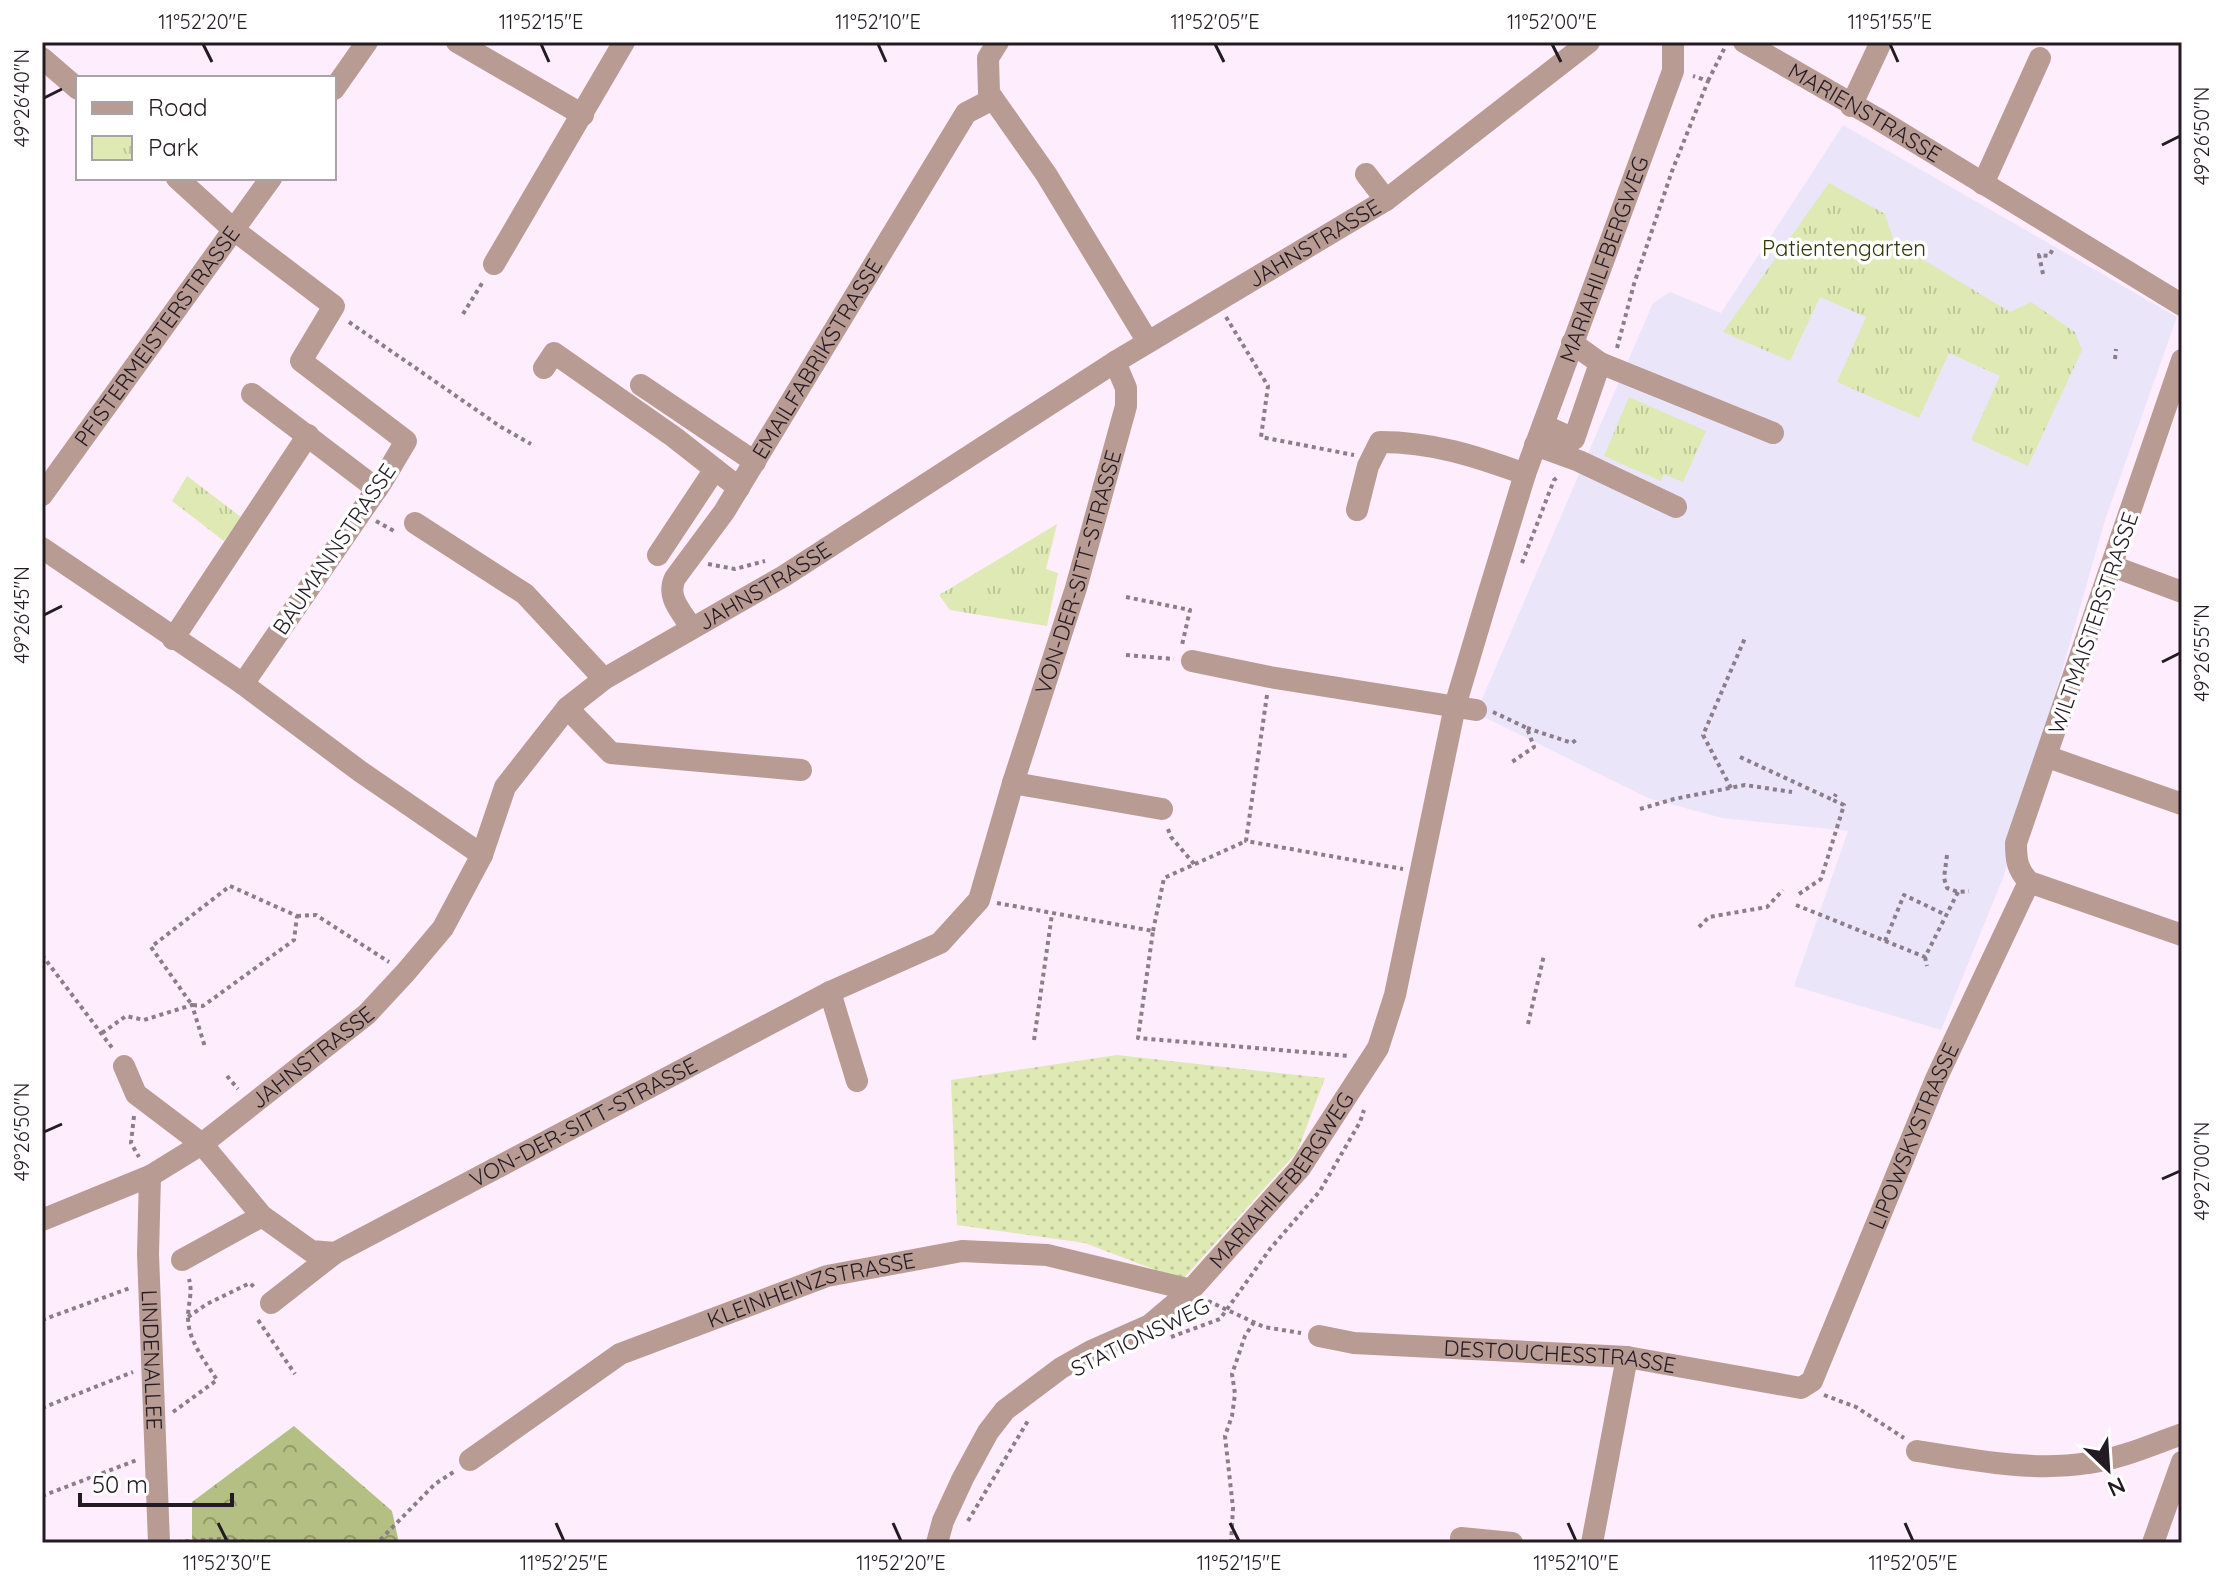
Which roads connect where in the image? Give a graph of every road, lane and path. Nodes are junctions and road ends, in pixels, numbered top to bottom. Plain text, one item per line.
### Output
1 (367, 42) edge
2 (457, 42) edge
3 (624, 42) edge
4 (998, 42) edge
5 (1589, 42) edge
6 (1673, 42) edge
7 (1881, 42) edge
8 (1735, 44) edge
9 (42, 58) edge
10 (2040, 58) dead end
11 (1708, 81) dead end
12 (336, 86) edge
13 (76, 87) edge
14 (993, 99) junction
15 (1851, 106) junction
16 (583, 115) junction
17 (1366, 174) dead end
18 (179, 180) edge
19 (270, 180) edge
20 (1983, 184) junction
21 (1386, 200) junction
22 (234, 230) junction
23 (2039, 255) dead end
24 (494, 264) joint
25 (2043, 274) dead end
26 (1217, 301) junction
27 (2182, 305) edge
28 (334, 306) junction
29 (463, 314) dead end
30 (1148, 342) junction
31 (1572, 343) junction
32 (2116, 349) dead end
33 (2115, 359) dead end
34 (2182, 360) edge
35 (1115, 362) junction
36 (1600, 363) junction
37 (544, 368) dead end
38 (641, 385) dead end
39 (252, 394) dead end
40 (1773, 433) dead end
41 (308, 435) junction
42 (1539, 435) junction
43 (531, 444) dead end
44 (1372, 458) junction
45 (755, 462) junction
46 (715, 469) junction
47 (1525, 474) junction
48 (739, 488) junction
49 (377, 489) junction
50 (42, 495) edge
51 (1676, 507) dead end
52 (1357, 510) dead end
53 (360, 512) junction
54 (415, 523) joint
55 (42, 548) edge
56 (692, 554) junction
57 (658, 555) dead end
58 (2112, 566) junction
59 (784, 576) junction
60 (2182, 592) edge
61 (1126, 597) dead end
62 (691, 627) junction
63 (1184, 634) dead end
64 (1745, 638) dead end
65 (173, 639) junction
66 (1126, 655) dead end
67 (1158, 659) dead end
68 (1192, 661) dead end
69 (1270, 677) junction
70 (604, 679) junction
71 (243, 684) junction
72 (567, 708) junction
73 (1473, 709) junction
74 (1527, 728) junction
75 (1576, 740) dead end
76 (1740, 757) dead end
77 (2048, 757) junction
78 (1512, 762) dead end
79 (801, 770) dead end
80 (1013, 783) junction
81 (1731, 788) junction
82 (1792, 792) dead end
83 (1836, 794) dead end
84 (1833, 800) junction
85 (2182, 804) edge
86 (1162, 809) dead end
87 (1640, 809) dead end
88 (1171, 837) dead end
89 (1246, 841) junction
90 (482, 855) junction
91 (1947, 855) dead end
92 (1195, 865) junction
93 (1422, 872) junction
94 (2029, 882) junction
95 (1783, 890) dead end
96 (1969, 891) dead end
97 (1958, 892) junction
98 (1799, 894) dead end
99 (979, 900) junction
100 (1796, 905) dead end
101 (1052, 914) junction
102 (1946, 915) junction
103 (297, 916) junction
104 (1699, 927) dead end
105 (1153, 931) junction
106 (2182, 935) edge
107 (1885, 941) junction
108 (42, 955) edge
109 (1544, 955) dead end
110 (1925, 957) junction
111 (1927, 966) dead end
112 (406, 972) junction
113 (830, 992) junction
114 (192, 1005) junction
115 (1528, 1024) dead end
116 (102, 1033) junction
117 (1034, 1040) dead end
118 (205, 1047) dead end
119 (1372, 1058) junction
120 (124, 1066) joint
121 (857, 1081) dead end
122 (136, 1094) junction
123 (202, 1144) junction
124 (150, 1176) junction
125 (262, 1216) junction
126 (42, 1220) edge
127 (335, 1253) junction
128 (182, 1260) joint
129 (149, 1281) junction
130 (1189, 1292) junction
131 (264, 1310) junction
132 (1227, 1310) junction
133 (188, 1317) junction
134 (42, 1320) edge
135 (1254, 1322) junction
136 (1319, 1336) joint
137 (1165, 1339) dead end
138 (1627, 1357) junction
139 (152, 1365) junction
140 (295, 1374) dead end
141 (1801, 1388) junction
142 (42, 1408) edge
143 (1035, 1411) dead end
144 (153, 1420) junction
145 (2182, 1434) edge
146 (1917, 1451) joint
147 (154, 1454) junction
148 (470, 1460) joint
149 (2182, 1462) edge
150 (42, 1496) edge
151 (962, 1531) dead end
152 (1461, 1538) dead end
153 (174, 1542) edge
154 (159, 1543) edge
155 (267, 1543) edge
156 (373, 1543) edge
157 (937, 1543) edge
158 (1231, 1543) edge
159 (1512, 1543) edge
160 (1592, 1543) edge
161 (2153, 1543) edge

1 - 12 street
2 - 16 street
3 - 16 street
4 - 14 street
5 - 21 street, JAHNSTRASSE
6 - 31 street, MARIAHILFBERGWEG
7 - 15 street
8 - 11 path
8 - 15 street, MARIENSTRASSE
9 - 13 street
10 - 20 street
14 - 30 street
14 - 45 street, EMAILFABRIKSTRASSE
15 - 20 street, MARIENSTRASSE
16 - 24 street
17 - 21 street
18 - 22 street
19 - 22 street, PFISTERMEISTERSTRASSE
20 - 27 street, MARIENSTRASSE
21 - 26 street, JAHNSTRASSE
22 - 28 street
22 - 50 street, PFISTERMEISTERSTRASSE
23 - 25 path
24 - 29 path
26 - 30 street, JAHNSTRASSE
26 - 44 path
28 - 43 path
28 - 49 street, BAUMANNSTRASSE
30 - 35 street, JAHNSTRASSE
31 - 36 street
31 - 42 street, MARIAHILFBERGWEG
32 - 33 path
34 - 58 street, WILTMAISTERSTRASSE
35 - 59 street, JAHNSTRASSE
35 - 80 street, VON-DER-SITT-STRASSE
36 - 40 street
36 - 42 street
37 - 46 street
38 - 45 street
39 - 41 street
41 - 49 street
41 - 65 street
42 - 47 street, MARIAHILFBERGWEG
42 - 51 street
44 - 47 street
44 - 52 street
45 - 48 street, EMAILFABRIKSTRASSE
46 - 48 street
46 - 57 street
47 - 73 street, MARIAHILFBERGWEG
48 - 56 street, EMAILFABRIKSTRASSE
49 - 53 street, BAUMANNSTRASSE
53 - 54 path
53 - 71 street, BAUMANNSTRASSE
54 - 70 street
55 - 65 street
56 - 59 path
56 - 62 street, EMAILFABRIKSTRASSE
58 - 60 street
58 - 77 street, WILTMAISTERSTRASSE
59 - 62 street, JAHNSTRASSE
61 - 63 path
62 - 70 street, JAHNSTRASSE
64 - 81 path
65 - 71 street
66 - 67 path
68 - 69 street
69 - 73 street
69 - 89 path
70 - 72 street, JAHNSTRASSE
71 - 90 street
72 - 79 street
72 - 90 street, JAHNSTRASSE
73 - 74 path
73 - 93 street, MARIAHILFBERGWEG
74 - 75 path
74 - 78 path
76 - 84 path
77 - 85 street
77 - 94 street, WILTMAISTERSTRASSE
80 - 86 street
80 - 99 street, VON-DER-SITT-STRASSE
81 - 82 path
81 - 87 path
83 - 84 path
84 - 98 path
88 - 92 path
89 - 92 path
89 - 93 path
90 - 112 street, JAHNSTRASSE
91 - 97 path
92 - 105 path
93 - 119 street, MARIAHILFBERGWEG
94 - 106 street
94 - 141 street, LIPOWSKYSTRASSE
95 - 104 path
96 - 97 path
97 - 102 path
99 - 101 path
99 - 113 street, VON-DER-SITT-STRASSE
100 - 107 path
101 - 105 path
101 - 117 path
102 - 107 path
102 - 110 path
103 - 112 path
103 - 114 path
103 - 114 path
105 - 119 path
107 - 110 path
108 - 116 path
109 - 115 path
110 - 111 path
112 - 123 street, JAHNSTRASSE
113 - 121 street
113 - 127 street, VON-DER-SITT-STRASSE
114 - 116 path
114 - 118 path
116 - 120 path
119 - 130 street, MARIAHILFBERGWEG
120 - 122 street
122 - 123 street
122 - 124 path
123 - 124 street, JAHNSTRASSE
123 - 125 street
124 - 126 street, JAHNSTRASSE
124 - 129 street, LINDENALLEE
125 - 127 street
125 - 128 street
127 - 131 street, VON-DER-SITT-STRASSE
128 - 133 path
129 - 134 path
129 - 139 street, LINDENALLEE
130 - 132 path
130 - 148 street, KLEINHEINZSTRASSE
130 - 157 street, MARIAHILFBERGWEG
131 - 133 path
131 - 140 path
132 - 135 path
132 - 137 path, STATIONSWEG
133 - 144 path
135 - 136 path
135 - 158 path
136 - 138 street, DESTOUCHESSTRASSE
138 - 141 street, DESTOUCHESSTRASSE
138 - 160 street
139 - 142 path
139 - 144 street, LINDENALLEE
141 - 146 path
143 - 151 path
144 - 147 street, LINDENALLEE
145 - 146 street
147 - 150 path
147 - 154 street, LINDENALLEE
148 - 156 path
149 - 161 street
152 - 159 street
153 - 155 path

